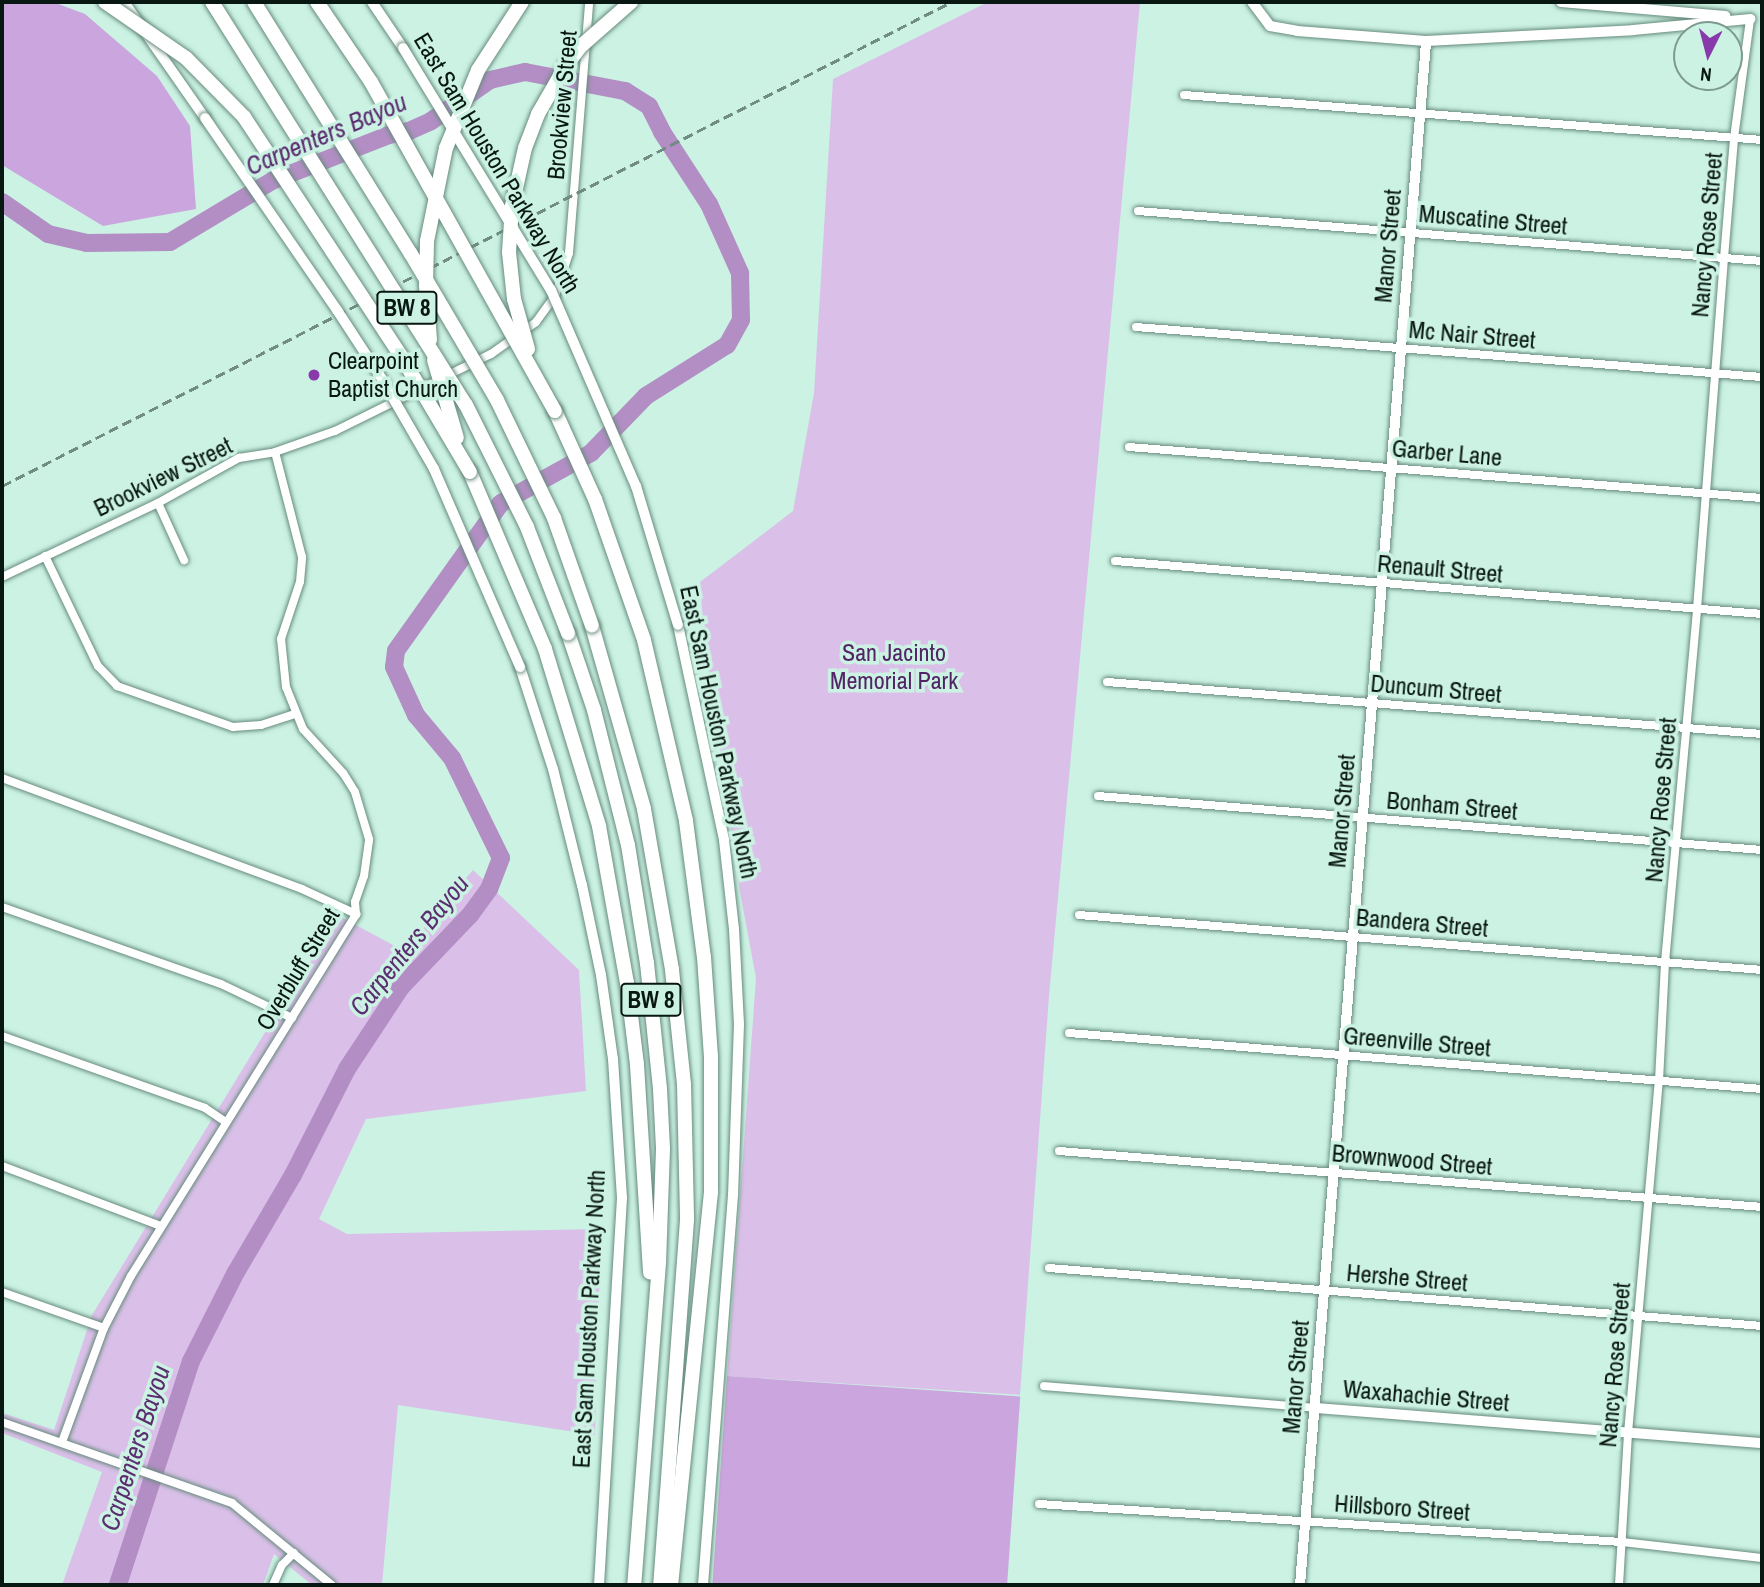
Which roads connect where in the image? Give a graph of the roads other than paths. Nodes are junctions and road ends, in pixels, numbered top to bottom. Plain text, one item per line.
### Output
1 (105, 2) edge
2 (125, 2) edge
3 (212, 2) edge
4 (254, 2) edge
5 (317, 2) edge
6 (373, 2) edge
7 (522, 2) edge
8 (589, 2) edge
9 (631, 2) edge
10 (1252, 2) edge
11 (1561, 2) edge
12 (1756, 19) edge
13 (1426, 41) junction
14 (1184, 95) dead end
15 (1420, 112) junction
16 (1734, 138) junction
17 (1762, 140) edge
18 (1138, 211) dead end
19 (1410, 233) junction
20 (1724, 258) junction
21 (1762, 261) edge
22 (1136, 327) dead end
23 (1401, 348) junction
24 (1715, 374) junction
25 (1762, 377) edge
26 (555, 411) junction
27 (1129, 447) dead end
28 (275, 452) junction
29 (1391, 468) junction
30 (470, 472) junction
31 (1705, 494) junction
32 (1762, 498) edge
33 (158, 503) junction
34 (45, 556) junction
35 (184, 560) dead end
36 (1115, 561) dead end
37 (2, 577) edge
38 (1382, 583) junction
39 (1697, 609) junction
40 (1762, 614) edge
41 (1107, 682) dead end
42 (1372, 703) junction
43 (295, 714) junction
44 (1687, 728) junction
45 (1762, 734) edge
46 (2, 778) edge
47 (1098, 796) dead end
48 (1363, 818) junction
49 (1677, 844) junction
50 (1762, 850) edge
51 (2, 907) edge
52 (356, 914) junction
53 (1079, 915) dead end
54 (1353, 937) junction
55 (1665, 962) junction
56 (1762, 970) edge
57 (292, 1018) junction
58 (1069, 1033) dead end
59 (2, 1036) edge
60 (1343, 1055) junction
61 (1659, 1081) junction
62 (1762, 1089) edge
63 (226, 1122) junction
64 (1059, 1151) dead end
65 (2, 1166) edge
66 (1334, 1172) junction
67 (1647, 1198) junction
68 (1762, 1207) edge
69 (161, 1226) junction
70 (1049, 1268) dead end
71 (1324, 1290) junction
72 (2, 1292) edge
73 (1639, 1316) junction
74 (1762, 1326) edge
75 (104, 1328) junction
76 (651, 1376) junction
77 (1044, 1386) dead end
78 (1315, 1408) junction
79 (2, 1422) edge
80 (1628, 1433) junction
81 (62, 1443) junction
82 (1762, 1443) edge
83 (1040, 1504) dead end
84 (1306, 1521) junction
85 (1622, 1542) junction
86 (294, 1553) junction
87 (1762, 1558) edge
88 (273, 1585) edge
89 (332, 1585) edge
90 (599, 1585) edge
91 (634, 1585) edge
92 (660, 1585) edge
93 (671, 1585) edge
94 (703, 1585) edge
95 (1300, 1585) edge
96 (1619, 1585) edge

1 - 30 highway, bridge
2 - 90 main road, East Sam Houston Parkway North / BW 8, bridge
3 - 76 highway, BW 8, bridge
4 - 92 highway, BW 8, bridge
5 - 26 highway, bridge
6 - 94 main road, East Sam Houston Parkway North, bridge
7 - 30 highway, bridge
8 - 28 street, Brookview Street
9 - 26 highway, bridge
10 - 13 main road
11 - 12 main road
12 - 13 main road
12 - 16 street, Nancy Rose Street
13 - 15 main road, Manor Street
14 - 15 street
15 - 16 street
15 - 19 main road, Manor Street
16 - 17 street
16 - 20 street, Nancy Rose Street
18 - 19 street, Muscatine Street
19 - 20 street, Muscatine Street
19 - 23 main road, Manor Street
20 - 21 street, Muscatine Street
20 - 24 street, Nancy Rose Street
22 - 23 street, Mc Nair Street
23 - 24 street, Mc Nair Street
23 - 29 main road, Manor Street
24 - 25 street, Mc Nair Street
24 - 31 street, Nancy Rose Street
26 - 93 highway
27 - 29 street, Garber Lane
28 - 33 street, Brookview Street
28 - 43 street, Overbluff Street
29 - 31 street, Garber Lane
29 - 38 main road, Manor Street
30 - 76 highway
31 - 32 street, Garber Lane
31 - 39 street, Nancy Rose Street
33 - 34 street, Brookview Street
33 - 35 street
34 - 37 street, Brookview Street
34 - 43 street
36 - 38 street, Renault Street
38 - 39 street, Renault Street
38 - 42 main road, Manor Street
39 - 40 street, Renault Street
39 - 44 street, Nancy Rose Street
41 - 42 street, Duncum Street
42 - 44 street, Duncum Street
42 - 48 main road, Manor Street
43 - 52 street, Overbluff Street
44 - 45 street, Duncum Street
44 - 49 street, Nancy Rose Street
46 - 52 street
47 - 48 street, Bonham Street
48 - 49 street, Bonham Street
48 - 54 main road, Manor Street
49 - 50 street, Bonham Street
49 - 55 street, Nancy Rose Street
51 - 57 street
52 - 57 street, Overbluff Street
53 - 54 street, Bandera Street
54 - 55 street, Bandera Street
54 - 60 main road, Manor Street
55 - 56 street, Bandera Street
55 - 61 street, Nancy Rose Street
57 - 63 street, Overbluff Street
58 - 60 street, Greenville Street
59 - 63 street
60 - 61 street, Greenville Street
60 - 66 main road, Manor Street
61 - 62 street, Greenville Street
61 - 67 street, Nancy Rose Street
63 - 69 street, Overbluff Street
64 - 66 street, Brownwood Street
65 - 69 street
66 - 67 street, Brownwood Street
66 - 71 main road, Manor Street
67 - 68 street, Brownwood Street
67 - 73 street, Nancy Rose Street
69 - 75 street, Overbluff Street
70 - 71 street, Hershe Street
71 - 73 street, Hershe Street
71 - 78 main road, Manor Street
72 - 75 street
73 - 74 street, Hershe Street
73 - 80 street, Nancy Rose Street
75 - 81 street, Overbluff Street
76 - 91 highway, BW 8
77 - 78 street, Waxahachie Street
78 - 80 main road, Waxahachie Street
78 - 84 main road, Manor Street
79 - 81 street
80 - 82 main road, Waxahachie Street
80 - 85 street, Nancy Rose Street
81 - 86 street
83 - 84 street, Hillsboro Street
84 - 85 street, Hillsboro Street
84 - 95 main road, Manor Street
85 - 87 street, Hillsboro Street
85 - 96 street, Nancy Rose Street
86 - 88 street
86 - 89 street

